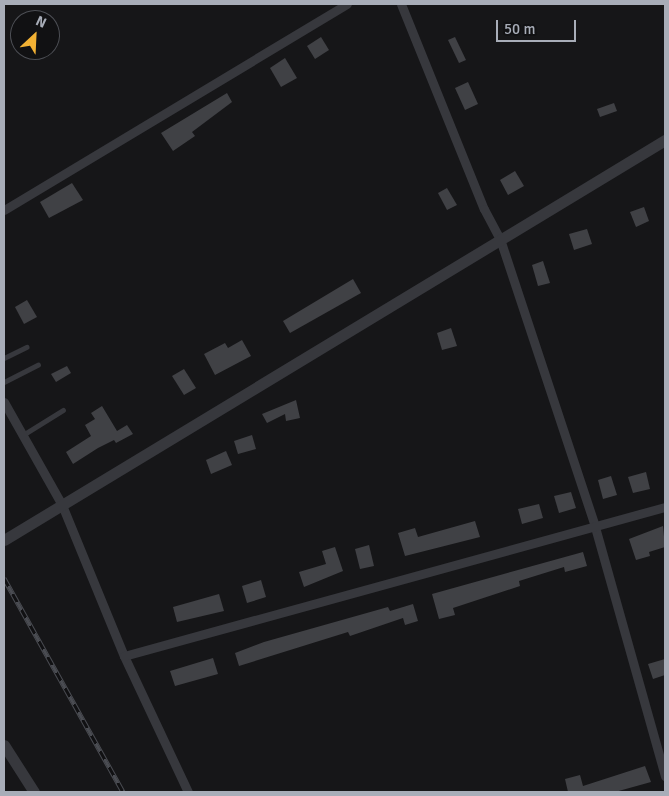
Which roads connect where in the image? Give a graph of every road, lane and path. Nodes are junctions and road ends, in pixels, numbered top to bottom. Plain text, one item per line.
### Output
1 (347, 4) edge
2 (401, 4) edge
3 (665, 140) edge
4 (4, 210) edge
5 (500, 239) junction
6 (27, 347) dead end
7 (4, 358) edge
8 (38, 365) dead end
9 (4, 382) edge
10 (4, 402) edge
11 (63, 410) dead end
12 (22, 435) junction
13 (62, 505) junction
14 (665, 507) edge
15 (596, 527) junction
16 (4, 540) edge
17 (124, 656) junction
18 (4, 746) edge
19 (665, 776) edge
20 (34, 792) edge
21 (188, 792) edge

1 - 4 street
2 - 5 street
3 - 5 street
5 - 13 street
5 - 15 street
6 - 7 lane
8 - 9 lane
10 - 12 street
11 - 12 lane
12 - 13 street
13 - 16 street
13 - 17 street
14 - 15 street
15 - 17 street
15 - 19 street
17 - 21 street
18 - 20 street

